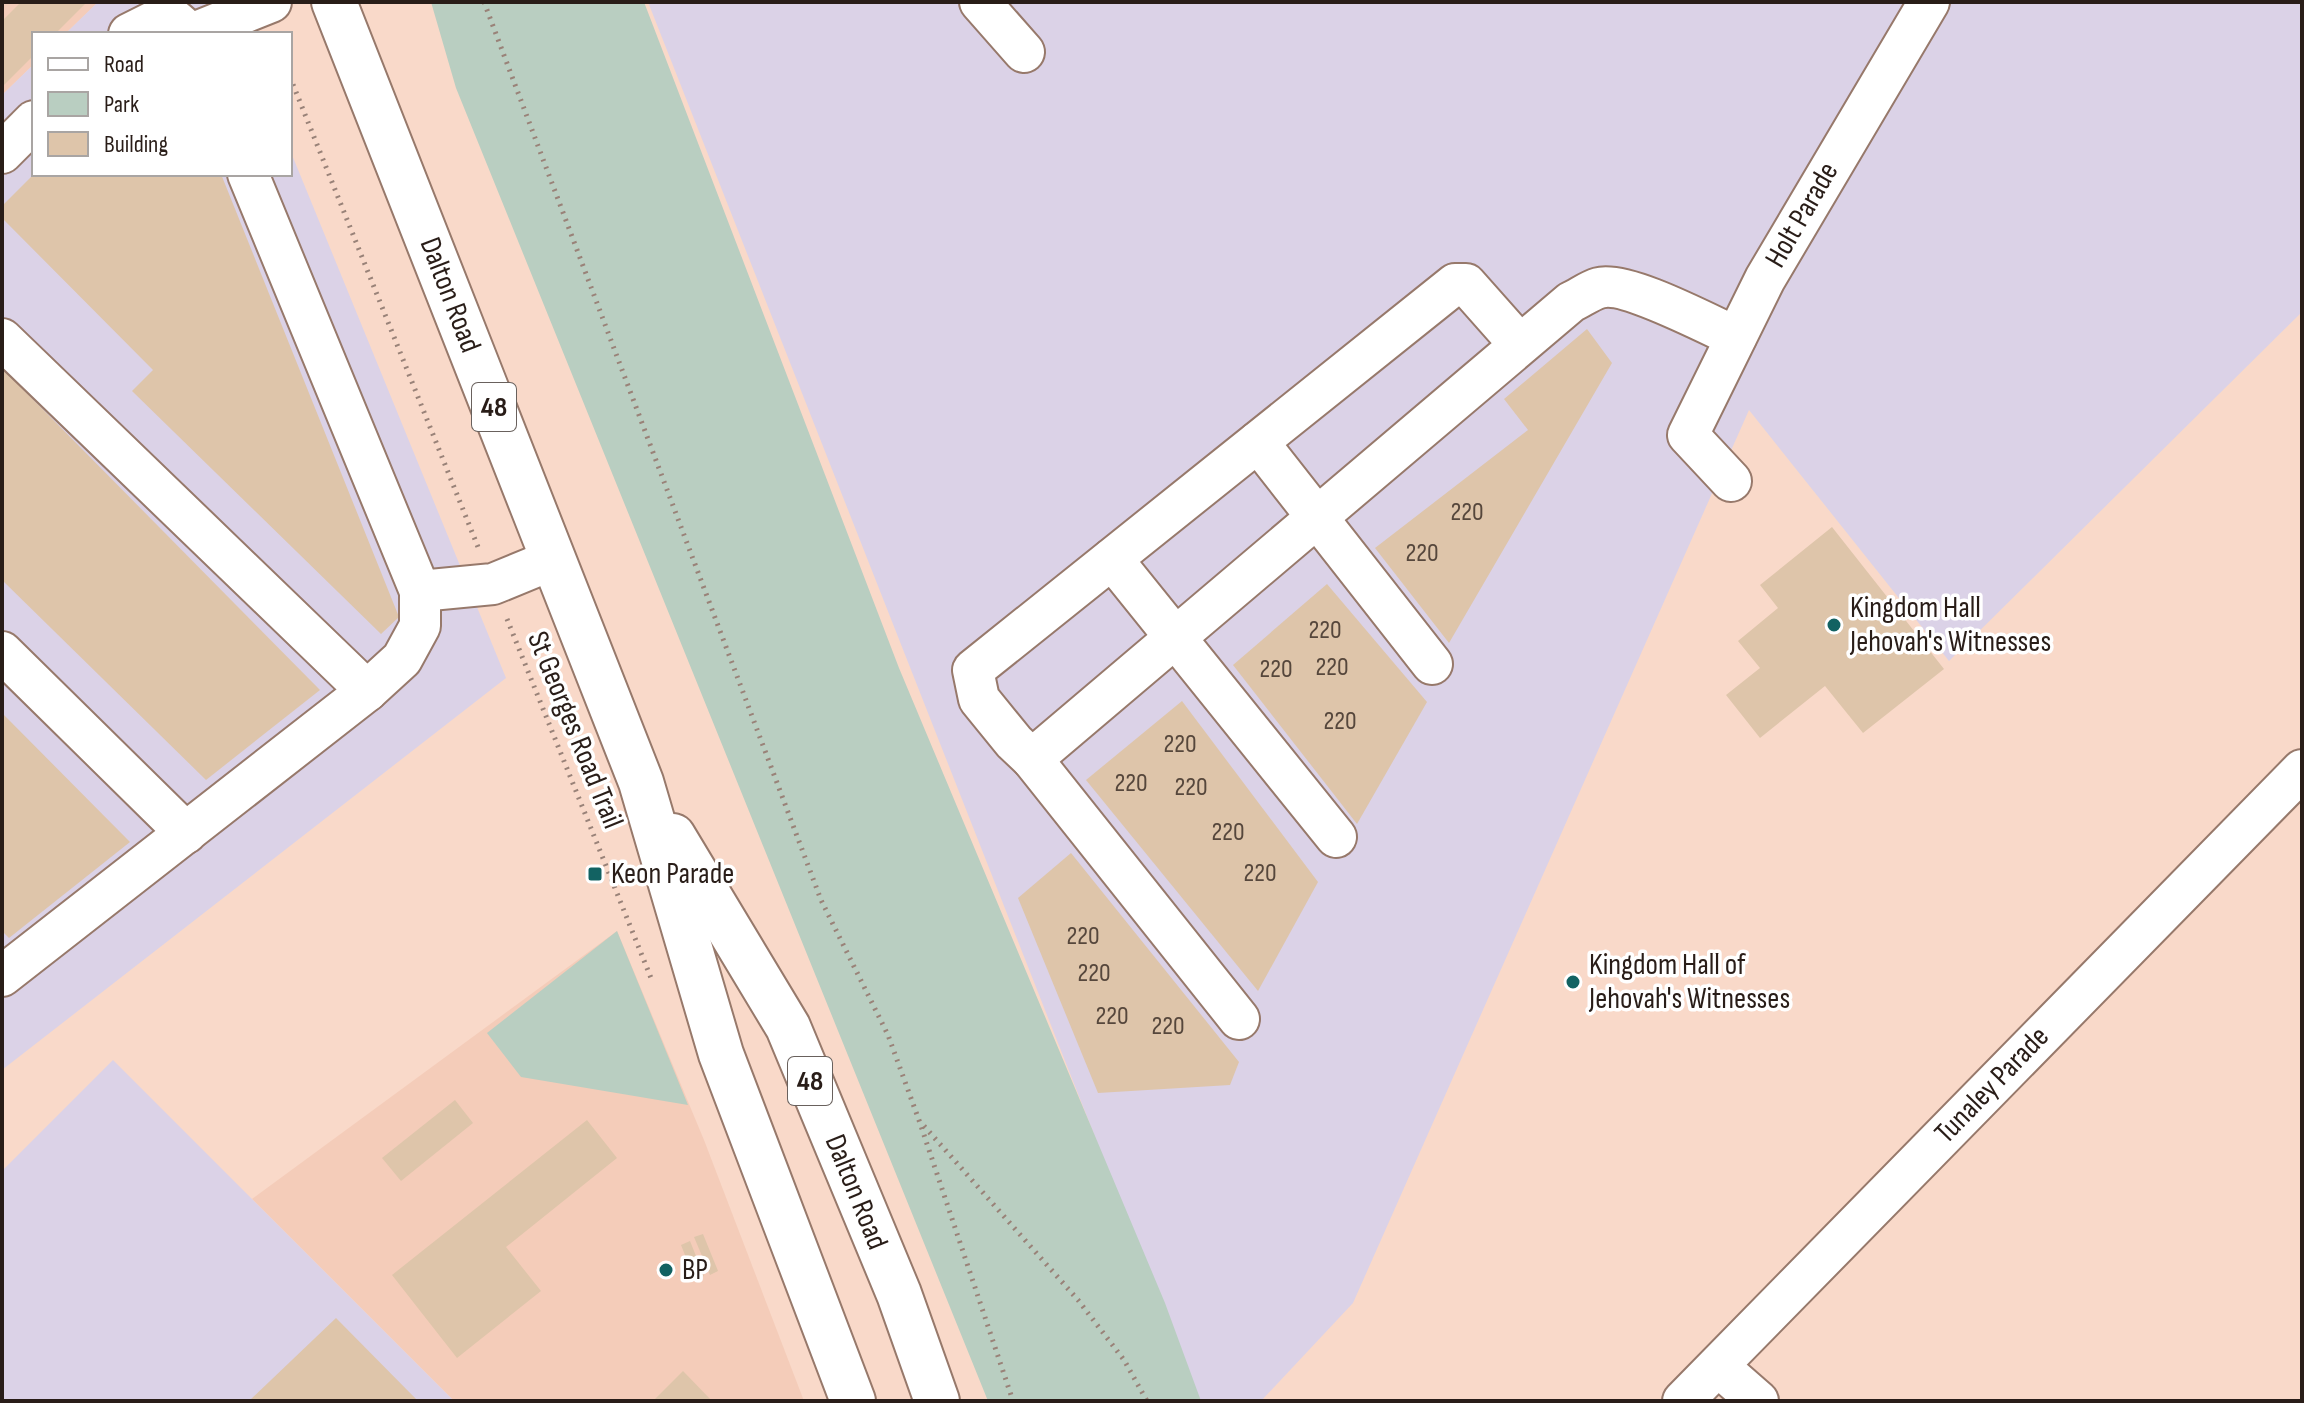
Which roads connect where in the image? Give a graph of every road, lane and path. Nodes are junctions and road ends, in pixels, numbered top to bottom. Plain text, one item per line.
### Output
1 (271, 2) edge
2 (484, 2) edge
3 (980, 2) edge
4 (1929, 2) edge
5 (341, 12) edge
6 (133, 32) edge
7 (189, 32) edge
8 (196, 32) edge
9 (1024, 52) dead end
10 (292, 82) edge
11 (32, 123) edge
12 (2, 153) edge
13 (249, 176) edge
14 (1736, 337) junction
15 (2, 339) edge
16 (1520, 345) junction
17 (1258, 442) junction
18 (1731, 481) dead end
19 (1317, 517) junction
20 (554, 559) junction
21 (1112, 559) junction
22 (493, 584) junction
23 (420, 591) junction
24 (1174, 638) junction
25 (2, 652) edge
26 (1432, 664) dead end
27 (367, 691) junction
28 (1032, 759) junction
29 (2302, 770) edge
30 (641, 782) junction
31 (186, 833) junction
32 (1336, 837) dead end
33 (2, 976) edge
34 (652, 980) dead end
35 (1239, 1019) dead end
36 (920, 1123) junction
37 (1718, 1366) junction
38 (853, 1401) edge
39 (937, 1401) edge
40 (1013, 1401) edge
41 (1147, 1401) edge
42 (1683, 1401) edge
43 (1758, 1401) edge

1 - 8 street
2 - 36 path
3 - 9 street
4 - 14 street, Holt Parade
5 - 20 main road, Dalton Road / 48
6 - 7 street
10 - 22 path, St Georges Road Trail
11 - 12 street
13 - 23 street
14 - 16 street
14 - 18 street, Holt Parade
15 - 27 street
16 - 17 street
16 - 19 street
17 - 19 street
17 - 21 street
19 - 24 street
19 - 26 street
20 - 22 street
20 - 30 main road, Dalton Road / 48
21 - 24 street
21 - 28 street
22 - 23 street
22 - 34 path, St Georges Road Trail
23 - 27 street
24 - 28 street
24 - 32 street
25 - 31 street
27 - 31 street
28 - 35 street
29 - 37 street, Tunaley Parade
30 - 38 main road, Dalton Road / 48
30 - 39 main road, Dalton Road / 48
31 - 33 street
36 - 40 path
36 - 41 path
37 - 42 street, Tunaley Parade
37 - 43 street

